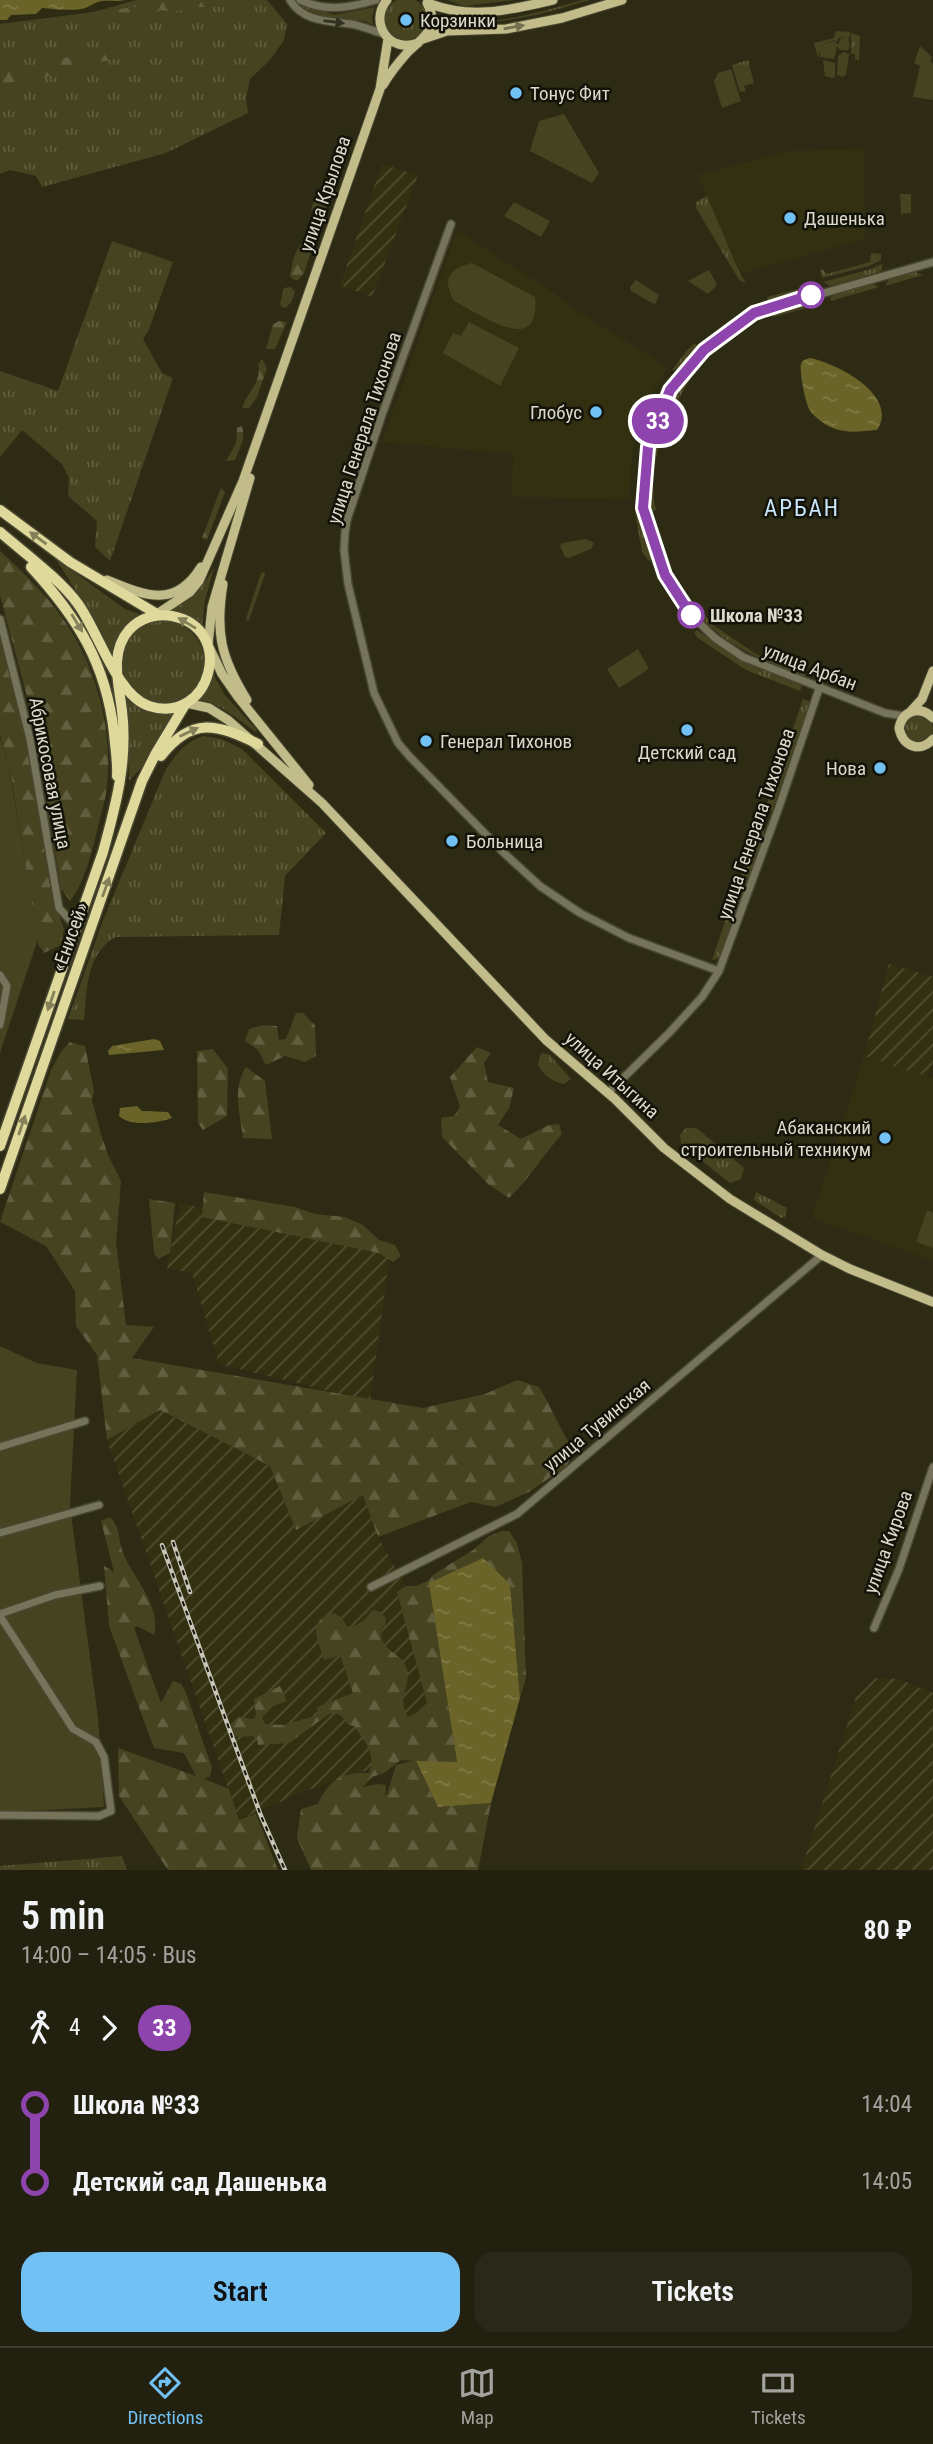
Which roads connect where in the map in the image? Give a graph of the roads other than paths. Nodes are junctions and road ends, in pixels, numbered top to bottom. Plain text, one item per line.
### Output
1 (290, 0) edge
2 (300, 0) edge
3 (376, 0) edge
4 (387, 0) edge
5 (553, 0) edge
6 (622, 0) edge
7 (426, 1) edge
8 (386, 37) junction
9 (421, 41) junction
10 (380, 89) junction
11 (452, 224) dead end
12 (933, 262) edge
13 (286, 359) junction
14 (0, 510) edge
15 (0, 534) edge
16 (220, 536) junction
17 (229, 547) junction
18 (83, 570) junction
19 (157, 614) junction
20 (0, 619) edge
21 (208, 645) junction
22 (933, 671) edge
23 (118, 676) junction
24 (820, 686) junction
25 (925, 695) junction
26 (186, 703) junction
27 (885, 713) junction
28 (907, 714) junction
29 (930, 716) edge
30 (899, 728) junction
31 (265, 732) junction
32 (933, 739) edge
33 (258, 744) junction
34 (929, 747) edge
35 (142, 780) junction
36 (322, 803) junction
37 (112, 821) junction
38 (77, 928) junction
39 (719, 971) junction
40 (0, 975) edge
41 (0, 1025) edge
42 (608, 1093) junction
43 (0, 1146) edge
44 (0, 1189) edge
45 (822, 1255) junction
46 (933, 1302) edge
47 (85, 1421) dead end
48 (0, 1447) edge
49 (933, 1467) edge
50 (99, 1505) dead end
51 (0, 1533) edge
52 (100, 1586) dead end
53 (371, 1587) dead end
54 (0, 1615) edge
55 (874, 1628) dead end
56 (0, 1815) edge

1 -> 8 street
2 - 3 street
4 - 8 main road, улица Крылова
5 - 7 main road
9 -> 6 main road
7 - 9 main road
8 - 9 main road
8 - 10 main road, улица Крылова
9 - 10 main road
10 - 13 main road, улица Крылова
11 - 39 street, улица Генерала Тихонова
12 - 24 street, улица Арбан
13 - 16 main road
13 - 17 main road
18 -> 14 highway
15 - 23 highway
15 -> 37 highway
16 - 18 main road
16 - 19 main road
17 - 21 main road
17 - 31 main road
18 - 19 highway
21 -> 19 highway
19 - 23 highway
20 - 38 street, Абрикосовая улица
21 - 26 highway, «Енисей»
21 - 31 main road, улица Итыгина
22 - 25 main road
23 - 26 highway
23 - 37 highway
24 - 27 street, улица Арбан
24 - 39 street, улица Генерала Тихонова
25 - 28 main road
25 - 29 main road
26 - 33 main road, улица Итыгина
26 - 35 highway, «Енисей»
27 - 28 street
27 - 30 street
28 - 29 main road
28 - 30 main road
30 - 34 main road
31 - 36 main road, улица Итыгина
32 - 34 main road
35 -> 33 highway
33 - 36 main road, улица Итыгина
44 -> 35 highway, «Енисей»
36 - 42 main road, улица Итыгина
37 - 38 highway, «Енисей»
38 -> 43 highway, «Енисей»
39 - 42 street, улица Генерала Тихонова
40 - 41 street
42 - 45 main road, улица Итыгина
45 - 46 main road, улица Итыгина
45 - 53 street, улица Тувинская
47 - 48 street
49 - 55 street, улица Кирова
50 - 51 street
52 - 54 street
54 - 56 street

